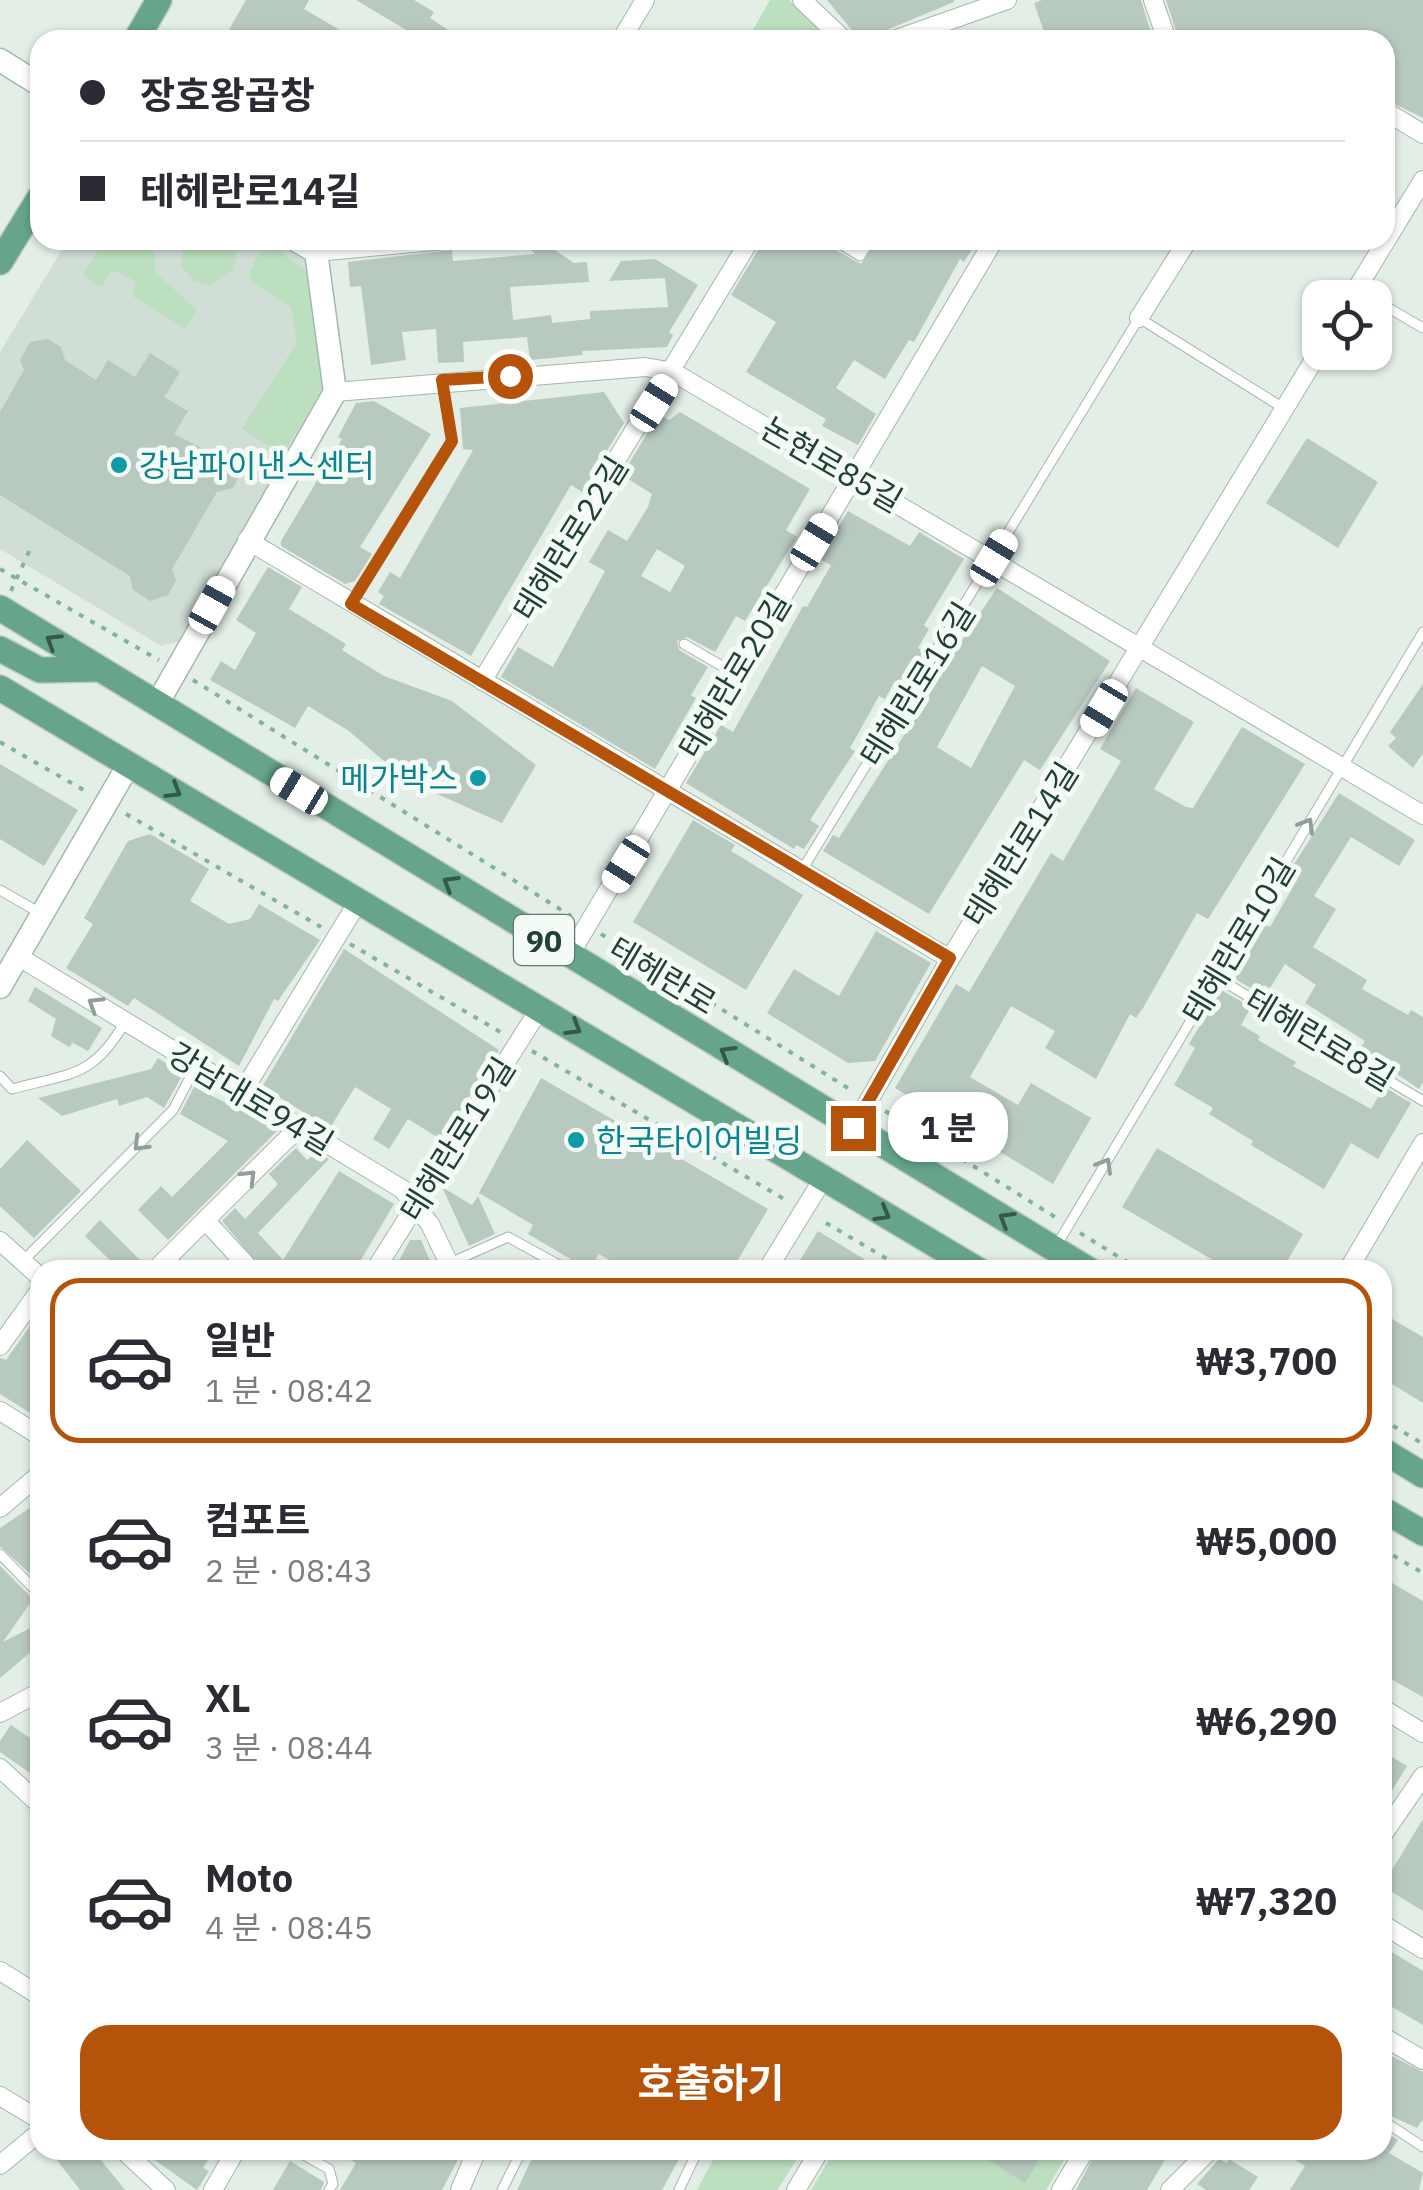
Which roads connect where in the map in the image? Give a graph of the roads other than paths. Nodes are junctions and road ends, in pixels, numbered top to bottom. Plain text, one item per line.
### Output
1 (160, 0) edge
2 (802, 0) edge
3 (1007, 0) edge
4 (1153, 0) edge
5 (637, 3) edge
6 (966, 7) edge
7 (142, 30) edge
8 (625, 30) edge
9 (834, 30) edge
10 (916, 30) edge
11 (1164, 30) edge
12 (0, 60) edge
13 (30, 78) edge
14 (1395, 117) edge
15 (1423, 134) edge
16 (1423, 180) edge
17 (30, 213) edge
18 (1395, 234) edge
19 (307, 250) edge
20 (744, 250) edge
21 (988, 250) edge
22 (1182, 250) edge
23 (1387, 250) edge
24 (0, 262) edge
25 (1371, 280) edge
26 (1392, 311) edge
27 (1139, 318) junction
28 (1423, 328) edge
29 (1308, 370) edge
30 (673, 372) junction
31 (442, 380) junction
32 (335, 392) junction
33 (1285, 409) junction
34 (854, 476) junction
35 (247, 540) junction
36 (994, 558) junction
37 (351, 604) junction
38 (1, 609) edge
39 (1423, 632) edge
40 (684, 644) dead end
41 (1142, 646) junction
42 (0, 649) edge
43 (99, 670) junction
44 (734, 672) junction
45 (482, 681) junction
46 (0, 688) edge
47 (157, 704) junction
48 (128, 764) junction
49 (1342, 767) junction
50 (665, 790) junction
51 (1423, 815) edge
52 (801, 872) junction
53 (0, 890) edge
54 (359, 900) junction
55 (43, 914) junction
56 (569, 956) junction
57 (18, 957) junction
58 (950, 958) junction
59 (1216, 977) junction
60 (0, 986) edge
61 (540, 1008) junction
62 (125, 1022) junction
63 (196, 1066) junction
64 (0, 1076) edge
65 (242, 1093) junction
66 (1423, 1100) edge
67 (298, 1127) junction
68 (853, 1128) junction
69 (1423, 1143) edge
70 (823, 1179) junction
71 (416, 1201) junction
72 (205, 1220) junction
73 (0, 1241) edge
74 (1055, 1248) junction
75 (164, 1260) edge
76 (241, 1260) edge
77 (382, 1260) edge
78 (446, 1260) edge
79 (464, 1260) edge
80 (550, 1260) edge
81 (773, 1260) edge
82 (961, 1260) edge
83 (1074, 1260) edge
84 (1354, 1260) edge
85 (22, 1262) junction
86 (30, 1269) edge
87 (30, 1304) edge
88 (0, 1346) edge
89 (0, 1411) edge
90 (30, 1430) edge
91 (1392, 1456) edge
92 (1423, 1474) edge
93 (30, 1482) edge
94 (0, 1508) edge
95 (1392, 1514) edge
96 (1423, 1533) edge
97 (0, 1554) edge
98 (30, 1585) edge
99 (30, 1697) edge
100 (0, 1712) edge
101 (1392, 1714) edge
102 (1423, 1733) edge
103 (0, 1768) edge
104 (1423, 1776) edge
105 (30, 1796) edge
106 (1392, 1811) edge
107 (1392, 1930) edge
108 (1423, 1949) edge
109 (0, 1971) edge
110 (30, 1990) edge
111 (1392, 2042) edge
112 (1423, 2060) edge
113 (0, 2096) edge
114 (30, 2114) edge
115 (1392, 2127) edge
116 (30, 2140) edge
117 (1423, 2147) edge
118 (132, 2160) edge
119 (230, 2160) edge
120 (313, 2160) edge
121 (473, 2160) edge
122 (517, 2160) edge
123 (693, 2160) edge
124 (814, 2160) edge
125 (1079, 2160) edge
126 (1201, 2160) edge
127 (0, 2165) edge
128 (1179, 2185) edge
129 (156, 2187) edge
130 (797, 2187) edge
131 (213, 2190) edge
132 (329, 2190) edge
133 (460, 2190) edge
134 (502, 2190) edge
135 (679, 2190) edge
136 (1061, 2190) edge

1 - 7 main road
2 - 9 street
3 - 6 street
4 - 11 street
5 - 8 street
6 - 10 street
12 - 13 street
14 - 15 street
16 - 18 street
17 - 24 main road
19 - 32 street
20 - 30 street, 테헤란로22길
21 - 34 street, 테헤란로20길
22 - 27 street, 테헤란로16길
23 - 25 street
26 - 28 lane
27 - 33 lane
27 - 36 lane, 테헤란로16길
29 - 33 street, 테헤란로14길
30 - 31 street, 논현로85길
30 - 34 street, 논현로85길
30 - 45 street, 테헤란로22길
31 - 32 street, 논현로85길
31 - 37 lane
32 - 35 street
33 - 41 street, 테헤란로14길
34 - 36 street, 논현로85길
34 - 44 street, 테헤란로20길
35 - 37 street
35 - 47 street
36 - 41 street, 논현로85길
36 - 52 lane, 테헤란로16길
37 - 45 street
43 -> 38 main road, 테헤란로 / 90
39 - 49 lane, 테헤란로10길
40 - 44 lane
41 - 49 street, 논현로85길
41 - 58 street, 테헤란로14길
42 - 43 main road
43 - 47 main road, 테헤란로 / 90
44 - 50 street, 테헤란로20길
45 - 50 street
46 - 48 main road, 90
56 -> 47 main road, 테헤란로 / 90
48 -> 54 main road, 90
48 - 55 street
49 - 51 street, 논현로85길
59 -> 49 lane, 테헤란로10길
50 - 52 street
50 - 56 street, 테헤란로20길
52 - 58 street
53 - 55 lane
54 - 61 main road, 90
54 - 65 street
55 - 57 street
68 -> 56 main road, 테헤란로 / 90
57 - 60 street
62 -> 57 street, 강남대로94길
58 - 68 street, 테헤란로14길
59 - 66 lane, 테헤란로8길
74 -> 59 lane, 테헤란로10길
61 -> 70 main road, 90
61 - 71 street, 테헤란로19길
62 - 63 street, 강남대로94길
62 - 64 lane
63 - 65 street, 강남대로94길
63 -> 85 lane
65 - 67 street, 강남대로94길
67 - 71 street, 강남대로94길
72 -> 67 street
74 -> 68 main road, 테헤란로 / 90
69 - 84 street
70 - 81 street
70 -> 82 main road, 90
71 - 77 street, 테헤란로19길
71 - 78 street
72 - 75 street
72 - 76 street
73 - 85 street
74 - 83 main road, 테헤란로 / 90
79 - 80 lane
85 - 86 street
87 - 88 street
89 - 90 street
91 - 92 main road
93 - 94 street
95 - 96 main road
97 - 98 lane
99 - 100 street
101 - 102 street
103 - 105 street
104 - 106 street
107 - 108 street
109 - 110 street
111 - 112 street
113 - 114 street
115 - 117 lane
116 - 127 street
118 - 129 street
119 - 131 street
120 - 132 lane
121 - 133 street
122 - 134 lane
123 - 135 lane
124 - 130 street
125 - 136 street
126 - 128 street

